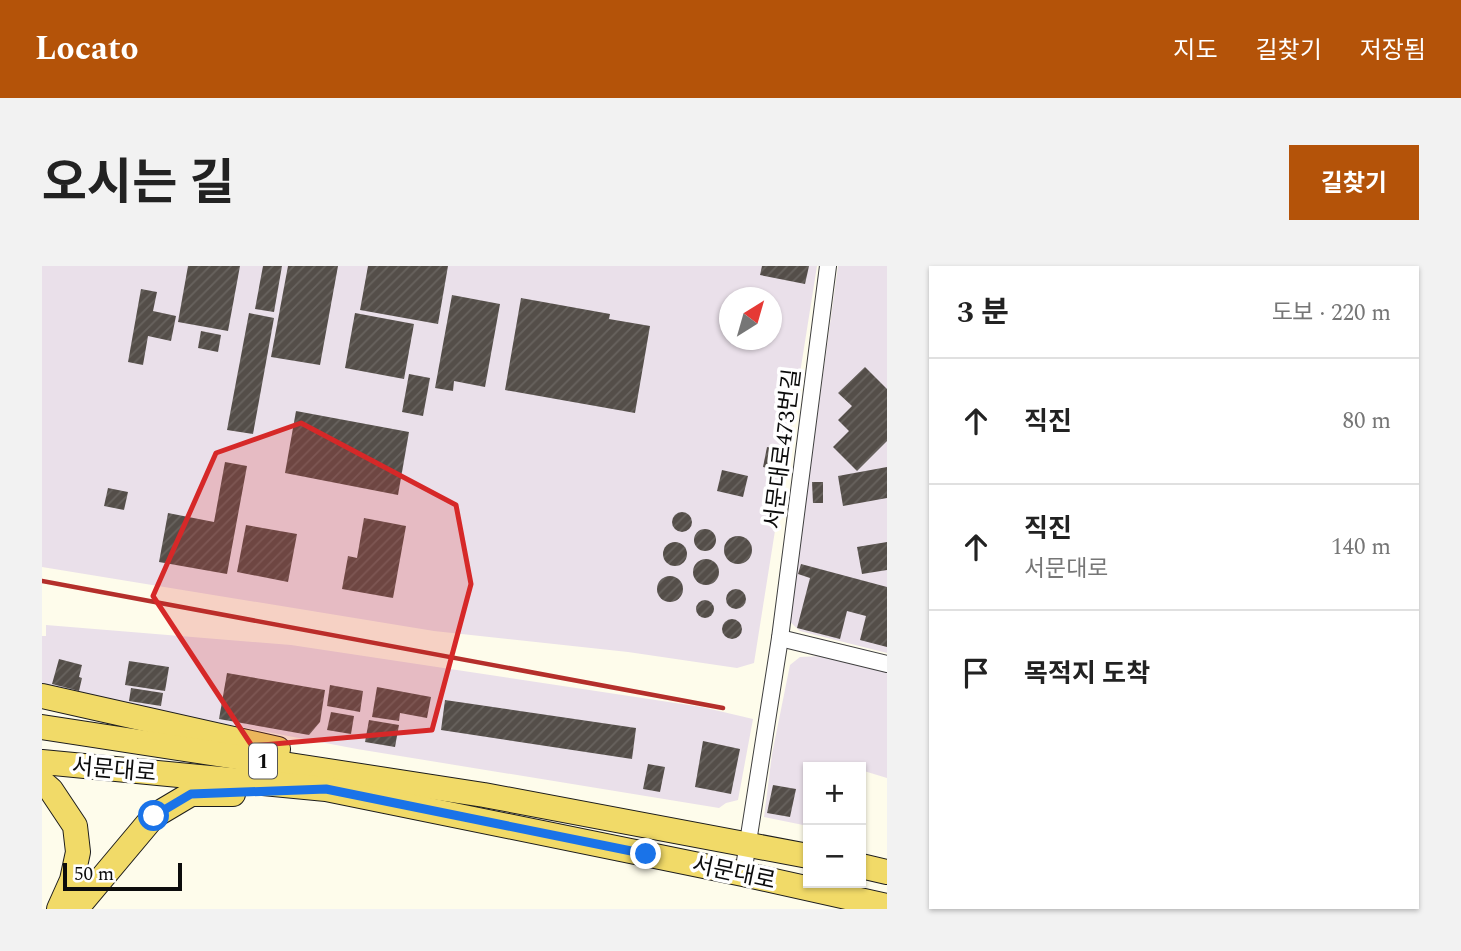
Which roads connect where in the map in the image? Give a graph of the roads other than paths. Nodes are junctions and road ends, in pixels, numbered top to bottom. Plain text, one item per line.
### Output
1 (828, 266) edge
2 (780, 638) junction
3 (887, 664) edge
4 (42, 696) edge
5 (42, 727) edge
6 (42, 762) edge
7 (42, 782) edge
8 (326, 789) junction
9 (484, 795) junction
10 (748, 844) junction
11 (803, 855) edge
12 (866, 867) edge
13 (887, 872) edge
14 (743, 874) junction
15 (887, 906) edge
16 (59, 909) edge
17 (76, 909) edge

1 - 2 street, 서문대로473번길
2 - 3 street
2 - 10 street, 서문대로473번길
4 - 9 main road
5 - 9 main road, 서문대로 / 1
6 - 8 main road, 서문대로 / 1
7 - 16 main road
8 - 14 main road, 서문대로 / 1
8 - 17 main road
9 - 10 main road, 서문대로 / 1
10 - 11 main road, 서문대로 / 1
10 - 14 street, 서문대로473번길
12 - 13 main road
14 - 15 main road, 서문대로 / 1

